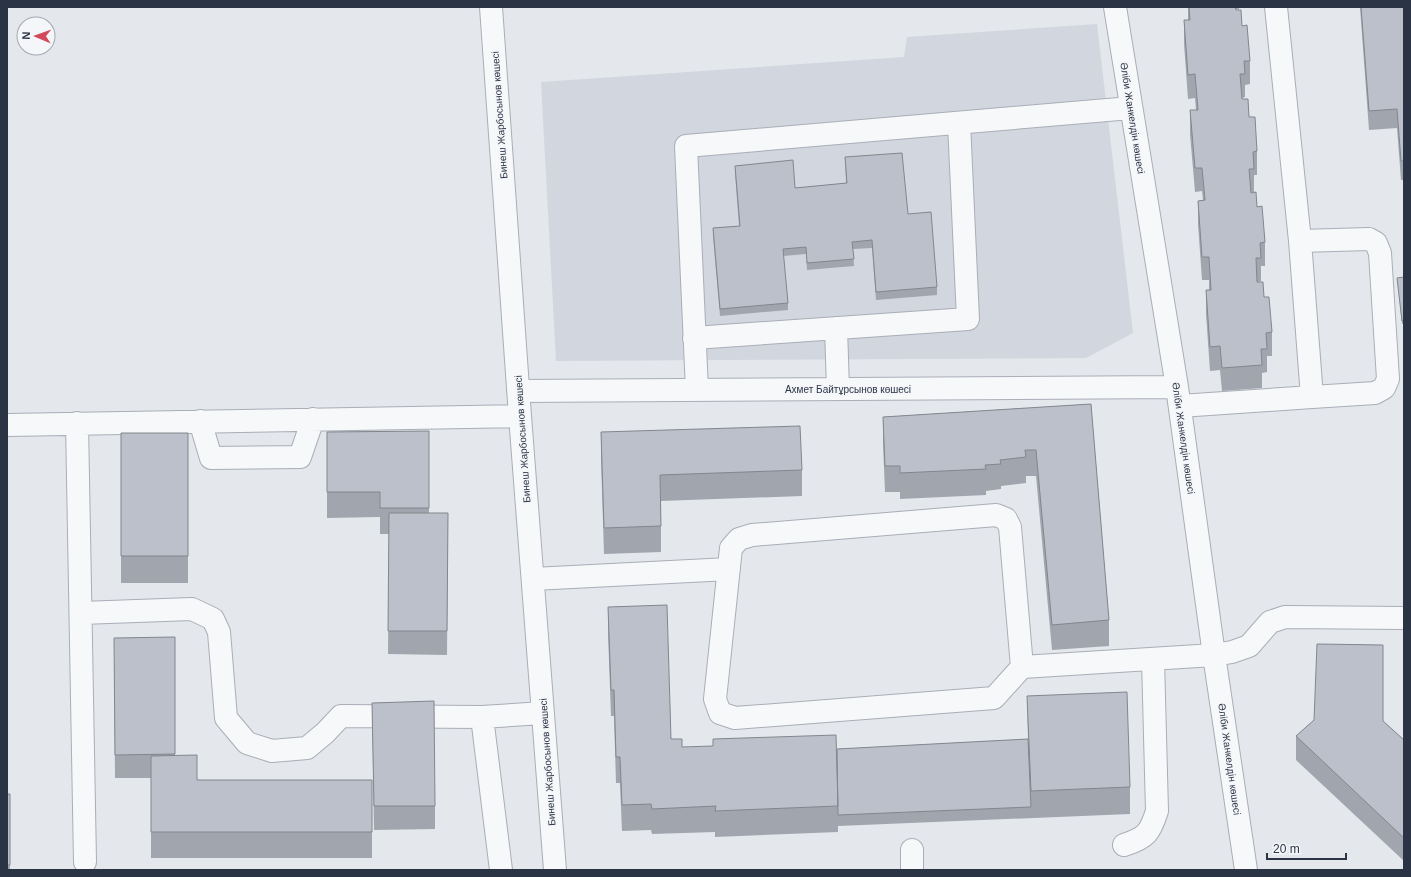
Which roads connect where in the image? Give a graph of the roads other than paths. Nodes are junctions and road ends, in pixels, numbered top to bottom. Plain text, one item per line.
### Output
1 (491, 7) edge
2 (1114, 7) edge
3 (1276, 7) edge
4 (1131, 108) junction
5 (959, 123) junction
6 (1300, 241) junction
7 (836, 328) junction
8 (694, 338) junction
9 (838, 389) junction
10 (697, 390) junction
11 (518, 391) junction
12 (1178, 396) junction
13 (1312, 398) junction
14 (520, 416) junction
15 (313, 419) junction
16 (200, 421) junction
17 (77, 423) junction
18 (7, 425) edge
19 (729, 569) junction
20 (533, 579) junction
21 (81, 613) junction
22 (1404, 618) edge
23 (1214, 655) junction
24 (1153, 659) junction
25 (1022, 667) junction
26 (543, 713) junction
27 (482, 717) junction
28 (1124, 845) dead end
29 (85, 862) dead end
30 (501, 870) edge
31 (555, 870) edge
32 (1246, 870) edge

1 - 11 street, Бинеш Жарбосынов көшесі
2 - 4 street, Әліби Жанкелдін көшесі
3 - 6 street
4 - 5 street
4 - 12 street, Әліби Жанкелдін көшесі
5 - 7 street
5 - 8 street
6 - 13 street
6 - 13 street, Ахмет Байтұрсынов көшесі
7 - 8 street
7 - 9 street
8 - 10 street
9 - 10 street, Ахмет Байтұрсынов көшесі
9 - 12 street, Ахмет Байтұрсынов көшесі
10 - 11 street, Ахмет Байтұрсынов көшесі
11 - 14 street, Бинеш Жарбосынов көшесі
12 - 13 street, Ахмет Байтұрсынов көшесі
12 - 23 street, Әліби Жанкелдін көшесі
14 - 15 street
14 - 20 street, Бинеш Жарбосынов көшесі
15 - 16 street
15 - 16 street
16 - 17 street
17 - 18 street
17 - 21 street
19 - 20 street
19 - 25 street
19 - 25 street
20 - 26 street, Бинеш Жарбосынов көшесі
21 - 27 street
21 - 29 street
22 - 23 street
23 - 24 street
23 - 32 street, Әліби Жанкелдін көшесі
24 - 25 street
24 - 28 street
26 - 27 street
26 - 31 street, Бинеш Жарбосынов көшесі
27 - 30 street

